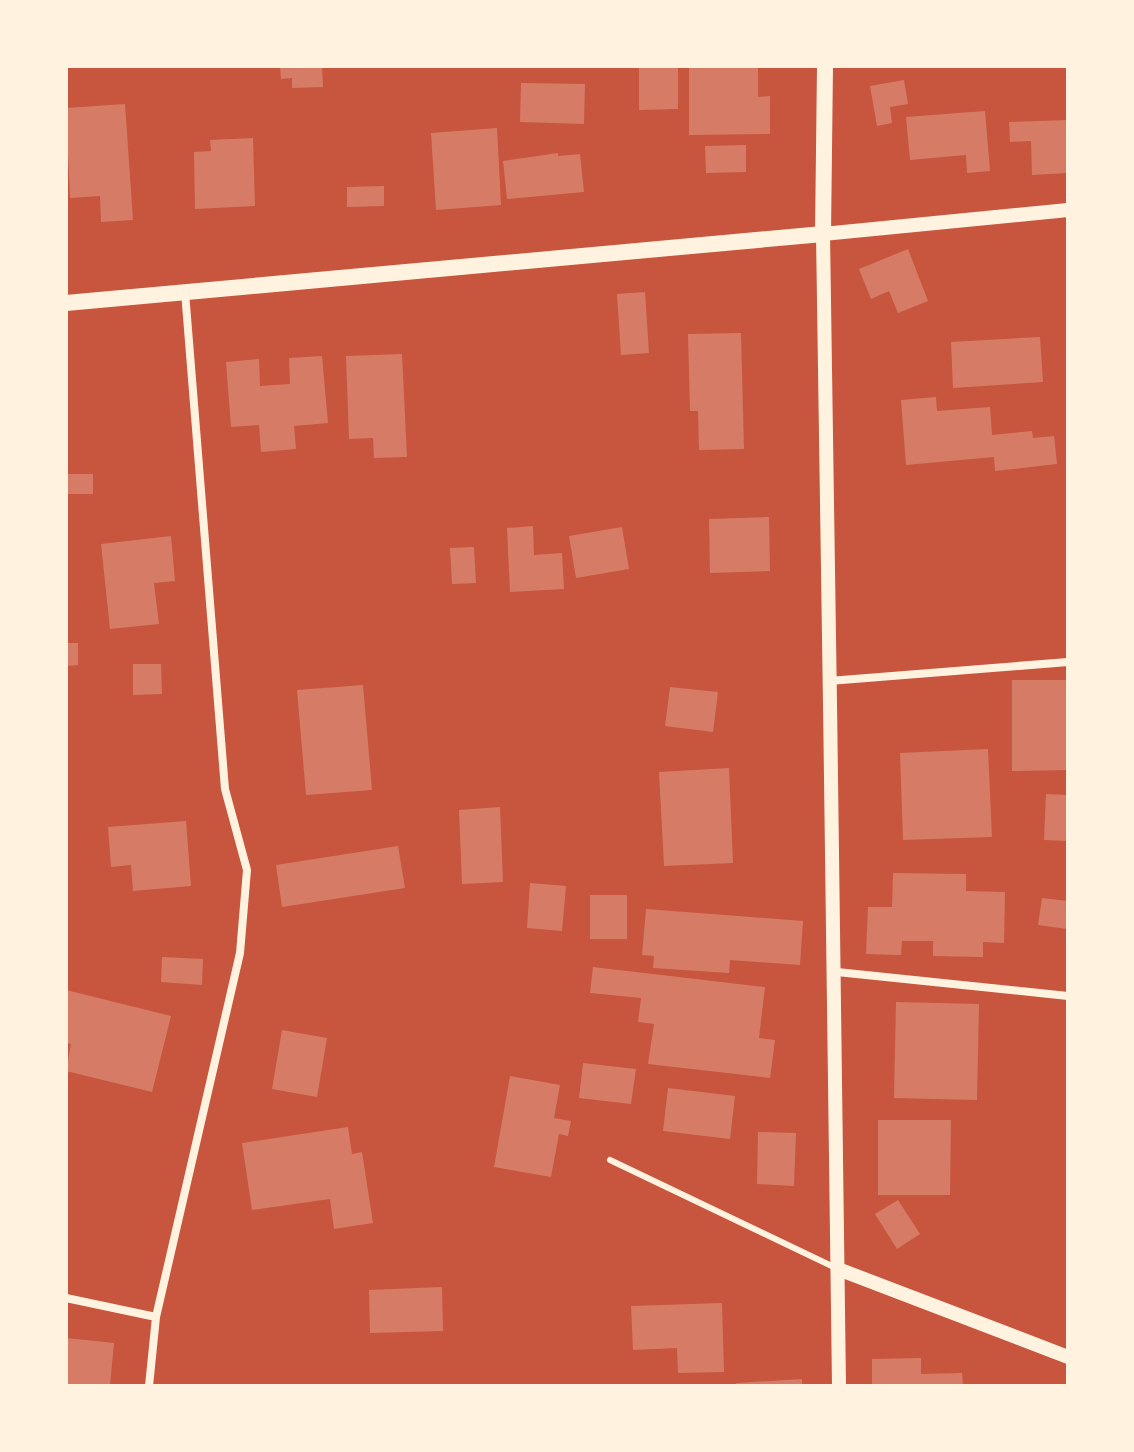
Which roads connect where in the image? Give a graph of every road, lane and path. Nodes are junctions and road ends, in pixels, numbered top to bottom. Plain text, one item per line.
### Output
1 (825, 66) edge
2 (1068, 210) edge
3 (823, 234) junction
4 (185, 292) junction
5 (66, 303) edge
6 (1068, 662) edge
7 (828, 681) junction
8 (837, 972) junction
9 (1068, 996) edge
10 (610, 1160) dead end
11 (838, 1269) junction
12 (66, 1298) edge
13 (156, 1317) junction
14 (1068, 1357) edge
15 (149, 1386) edge
16 (839, 1386) edge

1 - 3 main road
2 - 3 street
3 - 4 main road
3 - 7 street
4 - 5 main road
4 - 13 street
6 - 7 street
7 - 8 street
8 - 9 street
8 - 11 street
10 - 11 lane
11 - 14 street
11 - 16 street
12 - 13 street
13 - 15 street

